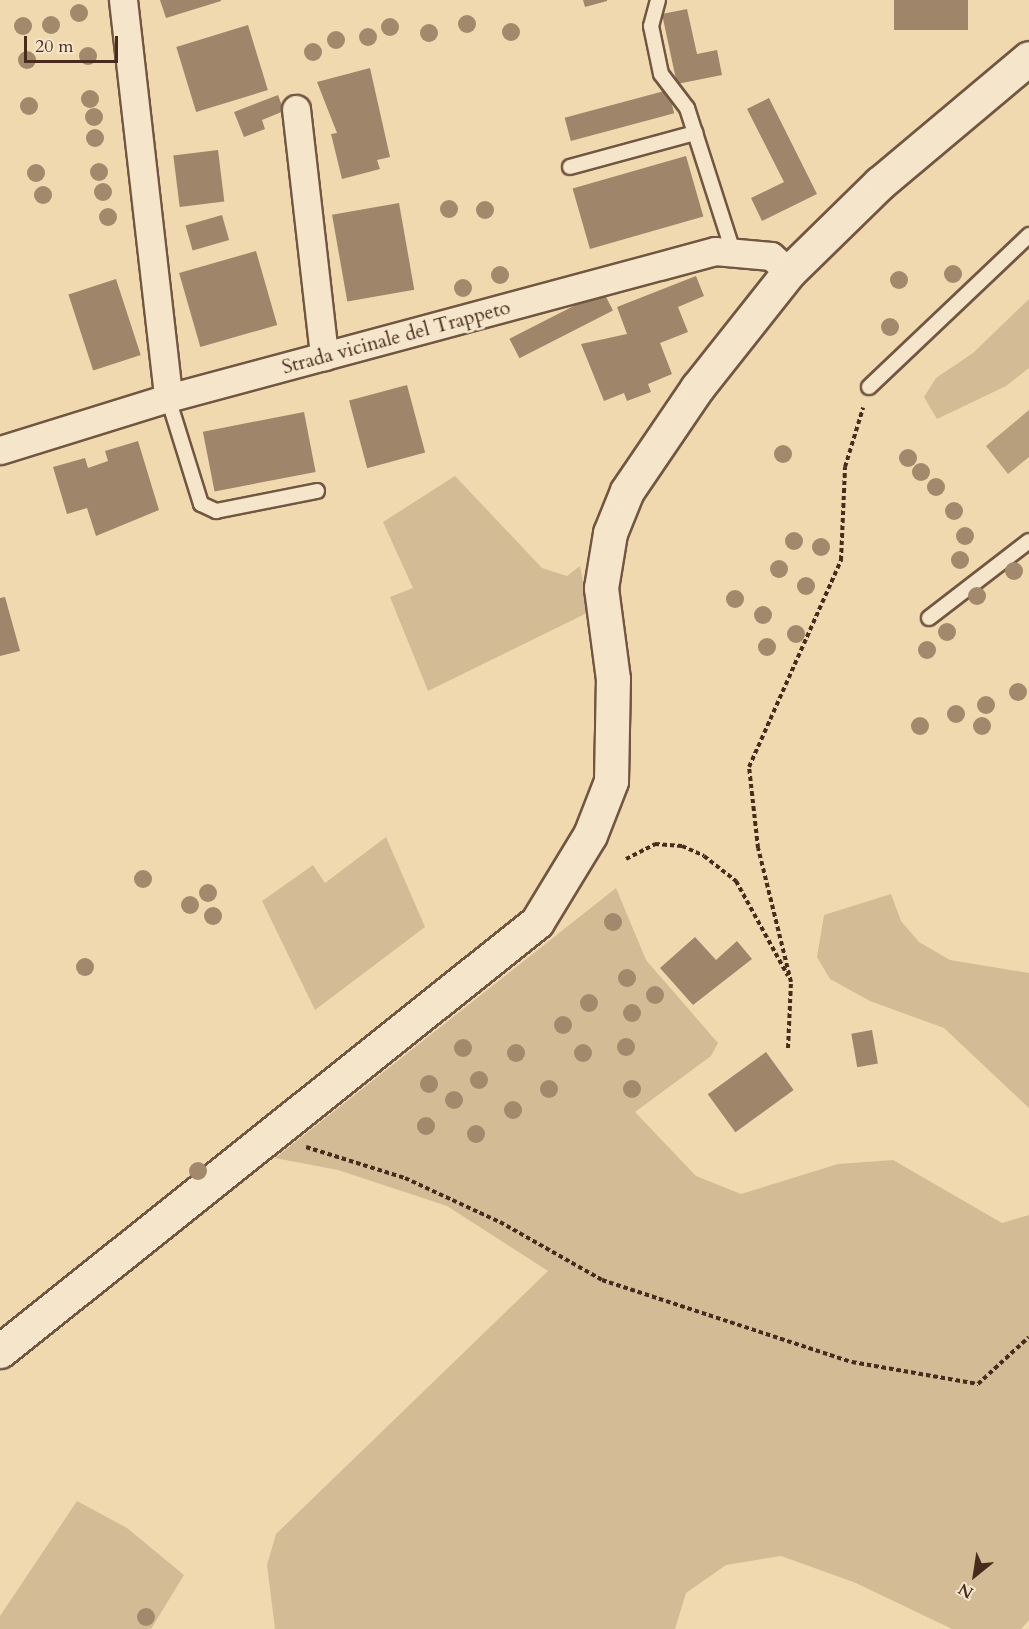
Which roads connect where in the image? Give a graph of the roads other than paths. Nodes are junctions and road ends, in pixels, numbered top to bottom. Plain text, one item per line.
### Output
1 (123, 0) edge
2 (658, 0) edge
3 (1029, 58) edge
4 (296, 109) dead end
5 (695, 133) junction
6 (570, 167) dead end
7 (1029, 235) edge
8 (734, 251) junction
9 (789, 272) junction
10 (324, 356) junction
11 (870, 387) road end
12 (168, 398) junction
13 (0, 450) edge
14 (317, 491) dead end
15 (1029, 542) edge
16 (929, 618) dead end
17 (0, 1351) edge

1 - 12 street
2 - 5 lane
3 - 9 street
4 - 10 street
5 - 6 lane
5 - 8 lane
7 - 11 lane
8 - 9 street, Strada vicinale del Trappeto
8 - 10 street, Strada vicinale del Trappeto
9 - 17 street
10 - 12 street, Strada vicinale del Trappeto
12 - 13 street, Strada vicinale del Trappeto
12 - 14 lane
15 - 16 lane

